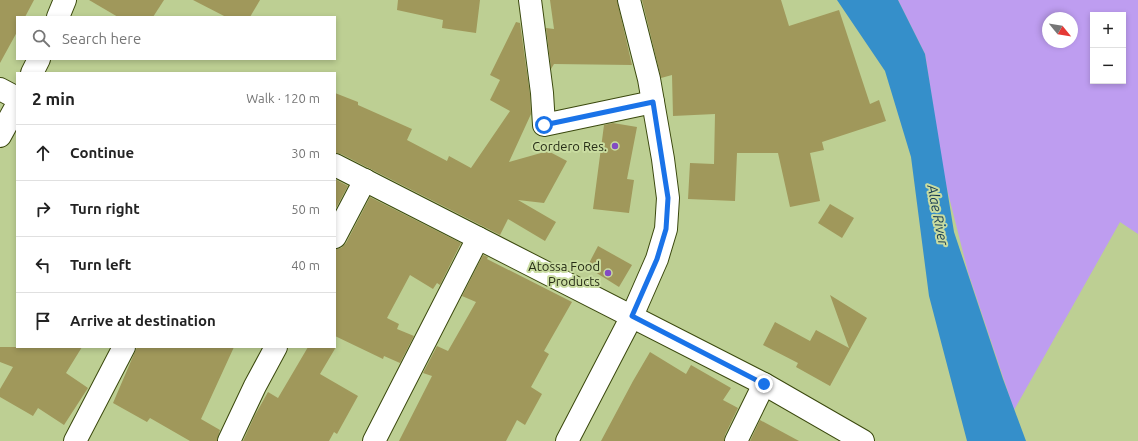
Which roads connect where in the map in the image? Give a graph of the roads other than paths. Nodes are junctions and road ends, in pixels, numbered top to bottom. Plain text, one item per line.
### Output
1 (65, 0) edge
2 (530, 0) edge
3 (629, 0) edge
4 (58, 16) edge
5 (38, 60) edge
6 (32, 72) edge
7 (0, 89) edge
8 (16, 97) edge
9 (653, 102) junction
10 (16, 108) edge
11 (0, 136) edge
12 (336, 166) edge
13 (365, 180) junction
14 (336, 235) edge
15 (478, 238) junction
16 (632, 316) junction
17 (123, 348) edge
18 (275, 348) edge
19 (764, 384) junction
20 (75, 441) edge
21 (229, 441) edge
22 (374, 441) edge
23 (566, 441) edge
24 (736, 441) edge
25 (863, 441) edge

1 - 4 street
2 - 9 street
3 - 9 street
5 - 6 street
7 - 8 street
9 - 16 street
10 - 11 street
12 - 13 street
13 - 14 street
13 - 15 street
15 - 16 street
15 - 22 street
16 - 19 street
16 - 23 street
17 - 20 street
18 - 21 street
19 - 24 street
19 - 25 street

